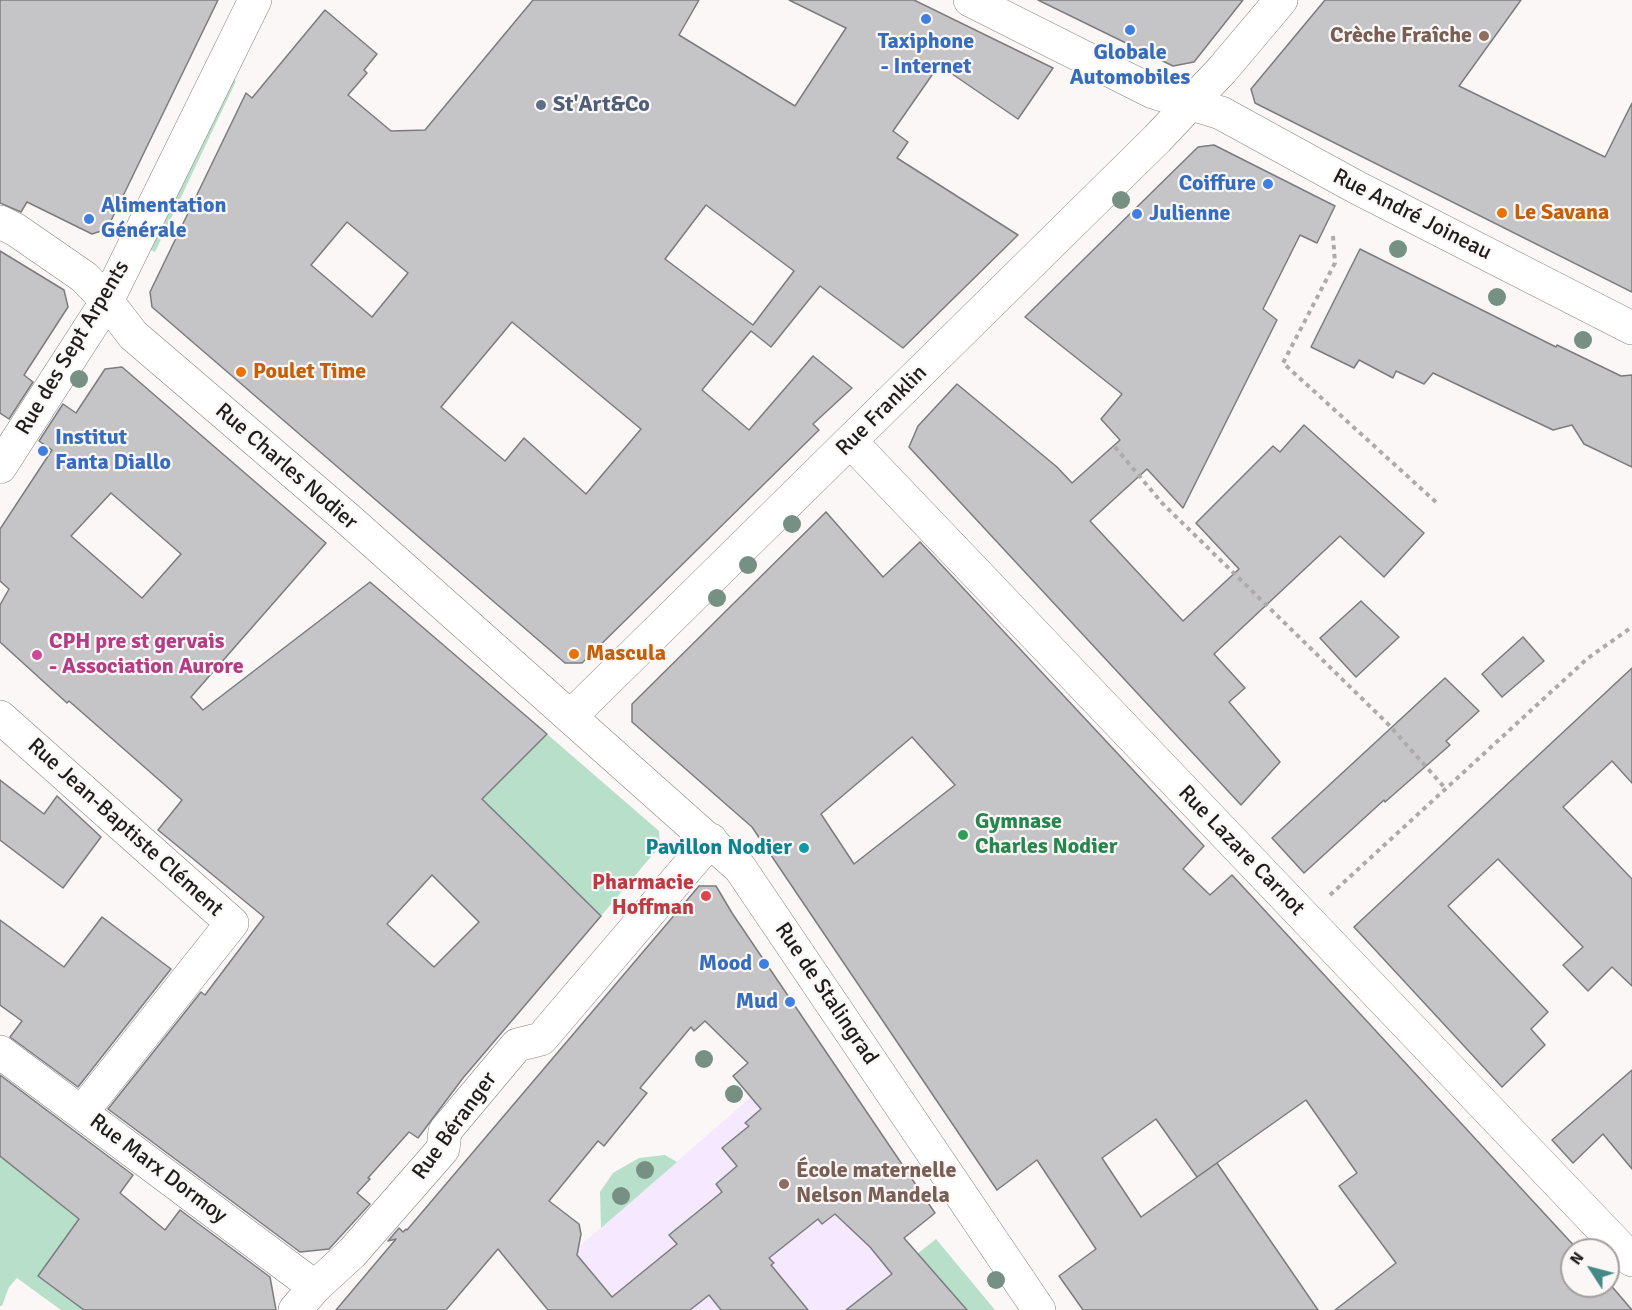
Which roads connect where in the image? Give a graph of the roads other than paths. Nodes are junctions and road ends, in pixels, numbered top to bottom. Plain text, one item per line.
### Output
1 (255, 0) edge
2 (970, 0) edge
3 (1281, 0) edge
4 (1192, 104) junction
5 (0, 222) edge
6 (106, 301) junction
7 (1632, 328) edge
8 (851, 442) junction
9 (0, 468) edge
10 (0, 717) edge
11 (570, 717) junction
12 (711, 840) junction
13 (0, 1052) edge
14 (82, 1112) junction
15 (1632, 1260) edge
16 (305, 1298) edge
17 (1039, 1310) edge

1 - 6 street, Rue des Sept Arpents
2 - 4 street, Rue André Joineau
3 - 4 street, Rue Franklin
4 - 7 street, Rue André Joineau
4 - 8 street, Rue Franklin
5 - 6 street, Rue Charles Nodier
6 - 9 street, Rue des Sept Arpents
6 - 11 street, Rue Charles Nodier
8 - 11 street, Rue Franklin
8 - 15 street, Rue Lazare Carnot
10 - 14 street, Rue Jean-Baptiste Clément
11 - 12 street, Rue de Stalingrad
12 - 16 street, Rue Béranger
12 - 17 street, Rue de Stalingrad
13 - 14 street, Rue Marx Dormoy
14 - 16 street, Rue Marx Dormoy

